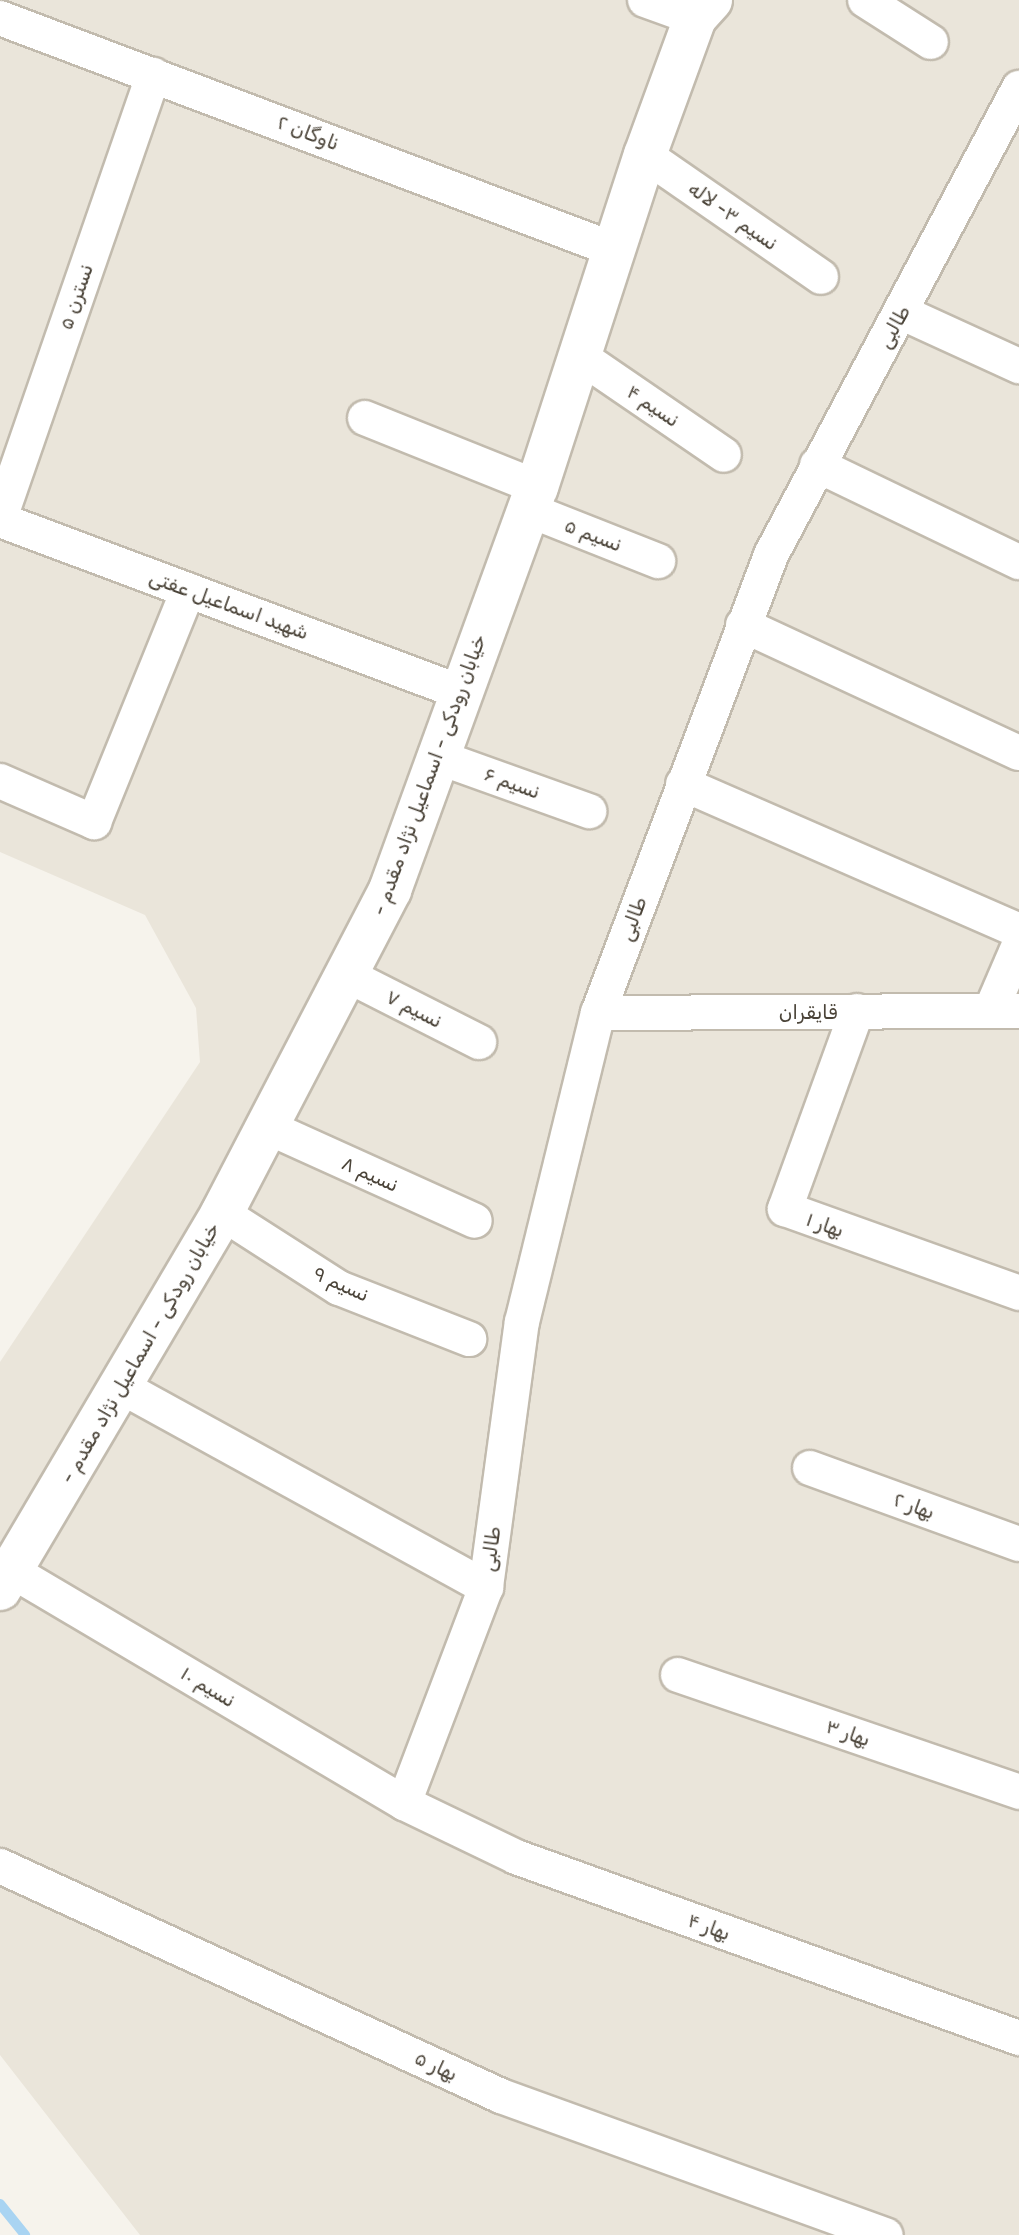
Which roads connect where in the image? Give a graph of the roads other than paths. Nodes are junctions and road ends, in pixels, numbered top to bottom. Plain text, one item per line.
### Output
1 (645, 0) edge
2 (865, 0) edge
3 (703, 9) edge
4 (0, 18) edge
5 (931, 42) dead end
6 (153, 75) junction
7 (1014, 106) edge
8 (645, 155) junction
9 (615, 250) junction
10 (821, 277) dead end
11 (903, 313) junction
12 (581, 357) junction
13 (1019, 366) edge
14 (365, 418) dead end
15 (724, 455) dead end
16 (817, 465) junction
17 (533, 498) junction
18 (0, 519) edge
19 (658, 561) dead end
20 (1019, 562) edge
21 (188, 590) junction
22 (743, 625) junction
23 (458, 691) junction
24 (1019, 753) edge
25 (435, 756) junction
26 (3, 782) edge
27 (683, 784) junction
28 (589, 811) dead end
29 (1019, 931) edge
30 (1019, 945) edge
31 (349, 976) junction
32 (1005, 1010) edge
33 (857, 1011) junction
34 (598, 1013) junction
35 (479, 1042) dead end
36 (265, 1126) junction
37 (222, 1213) junction
38 (475, 1221) dead end
39 (1019, 1293) edge
40 (469, 1339) dead end
41 (120, 1386) junction
42 (810, 1468) dead end
43 (1019, 1544) edge
44 (6, 1580) edge
45 (486, 1587) junction
46 (678, 1675) dead end
47 (1019, 1792) edge
48 (404, 1803) junction
49 (0, 1866) edge
50 (1019, 2038) edge
51 (886, 2235) edge

1 - 3 street
2 - 5 street
3 - 8 street, - خیابان رودکی - اسماعیل نژاد مقدم
4 - 6 street, ناوگان ۲
6 - 9 street, ناوگان ۲
6 - 18 street, نسترن ۵
7 - 11 street, طالبی
8 - 9 street, - خیابان رودکی - اسماعیل نژاد مقدم
8 - 10 street, نسیم ۳- لاله
9 - 12 street, - خیابان رودکی - اسماعیل نژاد مقدم
11 - 13 street
11 - 16 street, طالبی
12 - 15 street, نسیم ۴
12 - 17 street, - خیابان رودکی - اسماعیل نژاد مقدم
14 - 17 street, نسیم ۵
16 - 20 street
16 - 22 street, طالبی
17 - 19 street, نسیم ۵
17 - 23 street, - خیابان رودکی - اسماعیل نژاد مقدم
18 - 21 street, شهید اسماعیل عفتی
21 - 23 street, شهید اسماعیل عفتی
21 - 26 street
22 - 24 street
22 - 27 street, طالبی
23 - 25 street, - خیابان رودکی - اسماعیل نژاد مقدم
25 - 28 street, نسیم ۶
25 - 31 street, - خیابان رودکی - اسماعیل نژاد مقدم
27 - 29 street
27 - 34 street, طالبی
30 - 32 street
31 - 35 street, نسیم ۷
31 - 36 street, - خیابان رودکی - اسماعیل نژاد مقدم
32 - 33 street, قایقران
33 - 34 street, قایقران
33 - 39 street, بهار ۱
34 - 45 street, طالبی
36 - 37 street, - خیابان رودکی - اسماعیل نژاد مقدم
36 - 38 street, نسیم ۸
37 - 40 street, نسیم ۹
37 - 41 street, - خیابان رودکی - اسماعیل نژاد مقدم
41 - 44 street, - خیابان رودکی - اسماعیل نژاد مقدم
41 - 45 street
42 - 43 street, بهار ۲
44 - 48 street, نسیم ۱۰
45 - 48 street, طالبی
46 - 47 street, بهار ۳
48 - 50 street, بهار ۴
49 - 51 street, بهار ۵

